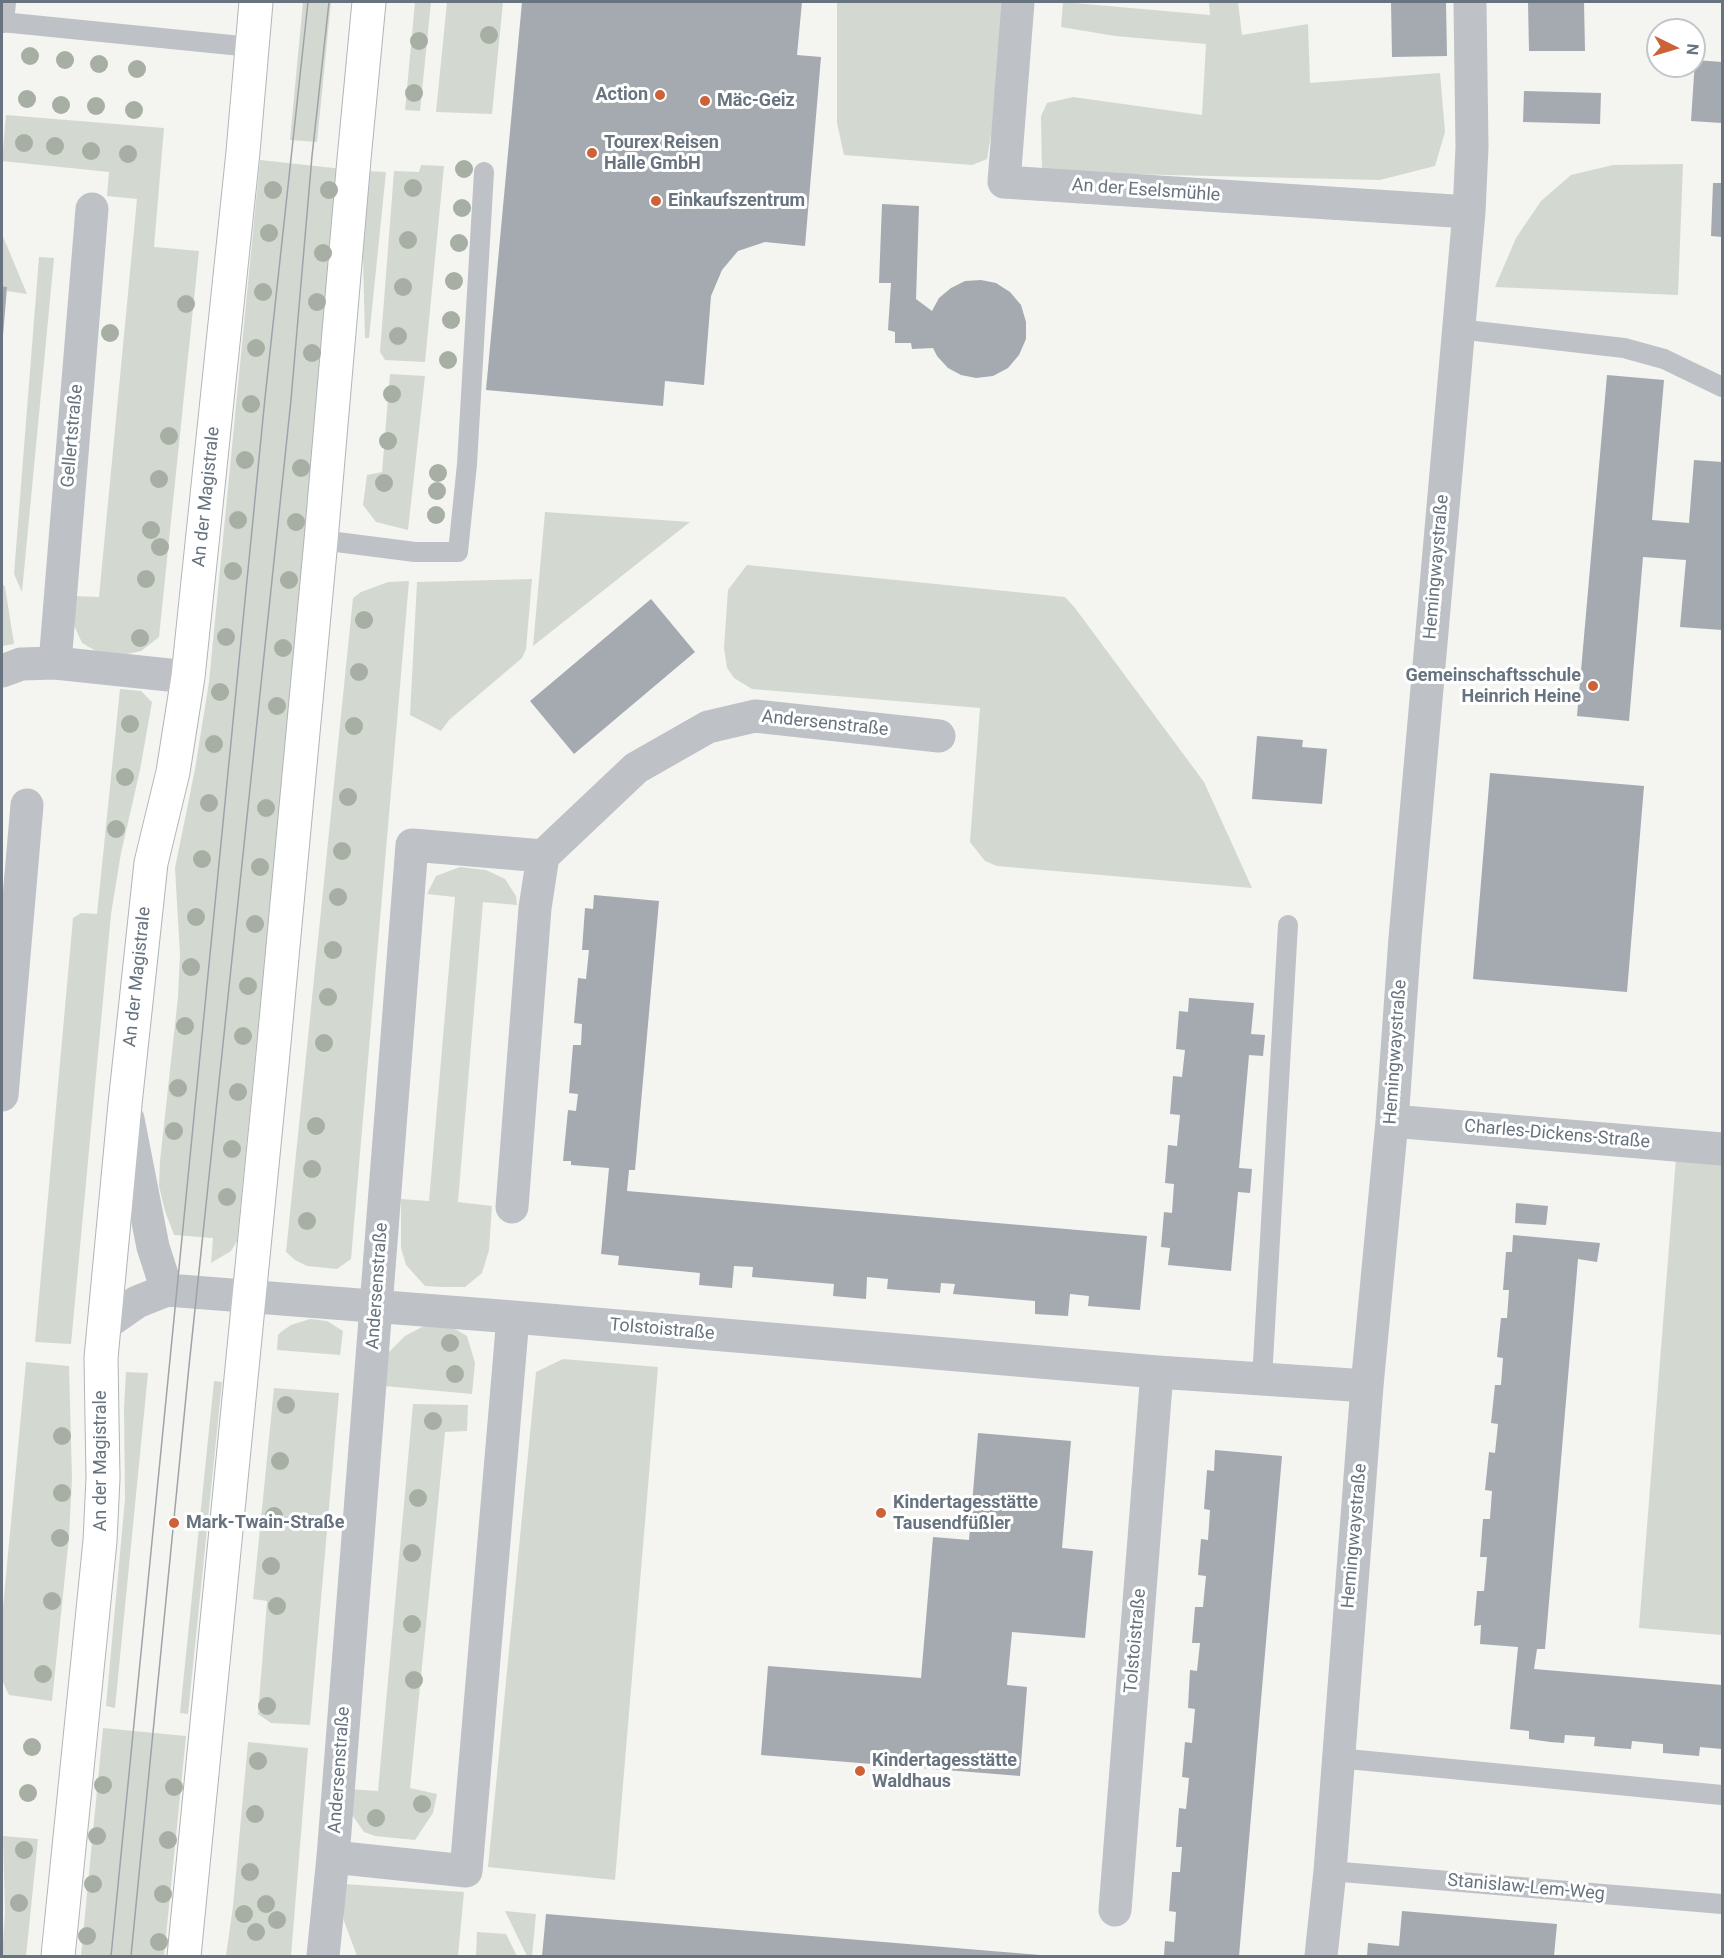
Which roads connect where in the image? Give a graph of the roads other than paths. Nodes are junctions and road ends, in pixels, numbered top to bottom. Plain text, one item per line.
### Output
1 (6, 2) edge
2 (256, 2) edge
3 (369, 2) edge
4 (1018, 2) edge
5 (1470, 2) edge
6 (3, 23) edge
7 (252, 47) junction
8 (484, 172) dead end
9 (92, 209) dead end
10 (1469, 212) junction
11 (1458, 329) junction
12 (1722, 387) edge
13 (321, 540) junction
14 (55, 663) junction
15 (2, 671) edge
16 (188, 677) junction
17 (939, 736) dead end
18 (27, 805) dead end
19 (543, 856) junction
20 (10, 905) edge
21 (1288, 926) dead end
22 (2, 1095) edge
23 (125, 1104) junction
24 (1392, 1121) junction
25 (1722, 1149) edge
26 (512, 1207) dead end
27 (166, 1290) junction
28 (250, 1297) junction
29 (376, 1307) junction
30 (513, 1317) junction
31 (104, 1325) junction
32 (1157, 1372) junction
33 (1262, 1379) junction
34 (1367, 1386) junction
35 (1337, 1758) junction
36 (1722, 1795) edge
37 (333, 1857) junction
38 (1330, 1871) junction
39 (1722, 1904) edge
40 (1115, 1910) dead end
41 (58, 1956) edge
42 (184, 1956) edge
43 (323, 1956) edge
44 (1321, 1956) edge

1 - 6 lane
2 - 7 main road, An der Magistrale
3 - 13 main road
4 - 10 street, An der Eselsmühle
5 - 10 street, Hemingwaystraße
6 - 7 lane
7 - 16 main road, An der Magistrale
8 - 13 lane
9 - 14 street, Gellertstraße
10 - 11 street, Hemingwaystraße
11 - 12 lane
11 - 24 street, Hemingwaystraße
13 - 28 main road
14 - 15 street
14 - 16 street
16 - 23 main road, An der Magistrale
17 - 19 street, Andersenstraße
18 - 20 street
19 - 26 street
19 - 29 street, Andersenstraße
20 - 22 street
21 - 33 lane
23 - 27 street
23 - 31 main road, An der Magistrale
24 - 25 street, Charles-Dickens-Straße
24 - 34 street, Hemingwaystraße
27 - 28 street, Tolstoistraße
27 - 31 street
28 - 29 street, Tolstoistraße
28 - 42 main road
29 - 30 street, Tolstoistraße
29 - 37 street, Andersenstraße
30 - 32 street, Tolstoistraße
30 - 37 street, Andersenstraße
31 - 41 main road, An der Magistrale
32 - 33 street, Tolstoistraße
32 - 40 street, Tolstoistraße
33 - 34 street, Tolstoistraße
34 - 35 street, Hemingwaystraße
35 - 36 lane
35 - 38 street, Hemingwaystraße
37 - 43 street, Andersenstraße
38 - 39 lane, Stanislaw-Lem-Weg
38 - 44 street, Hemingwaystraße

